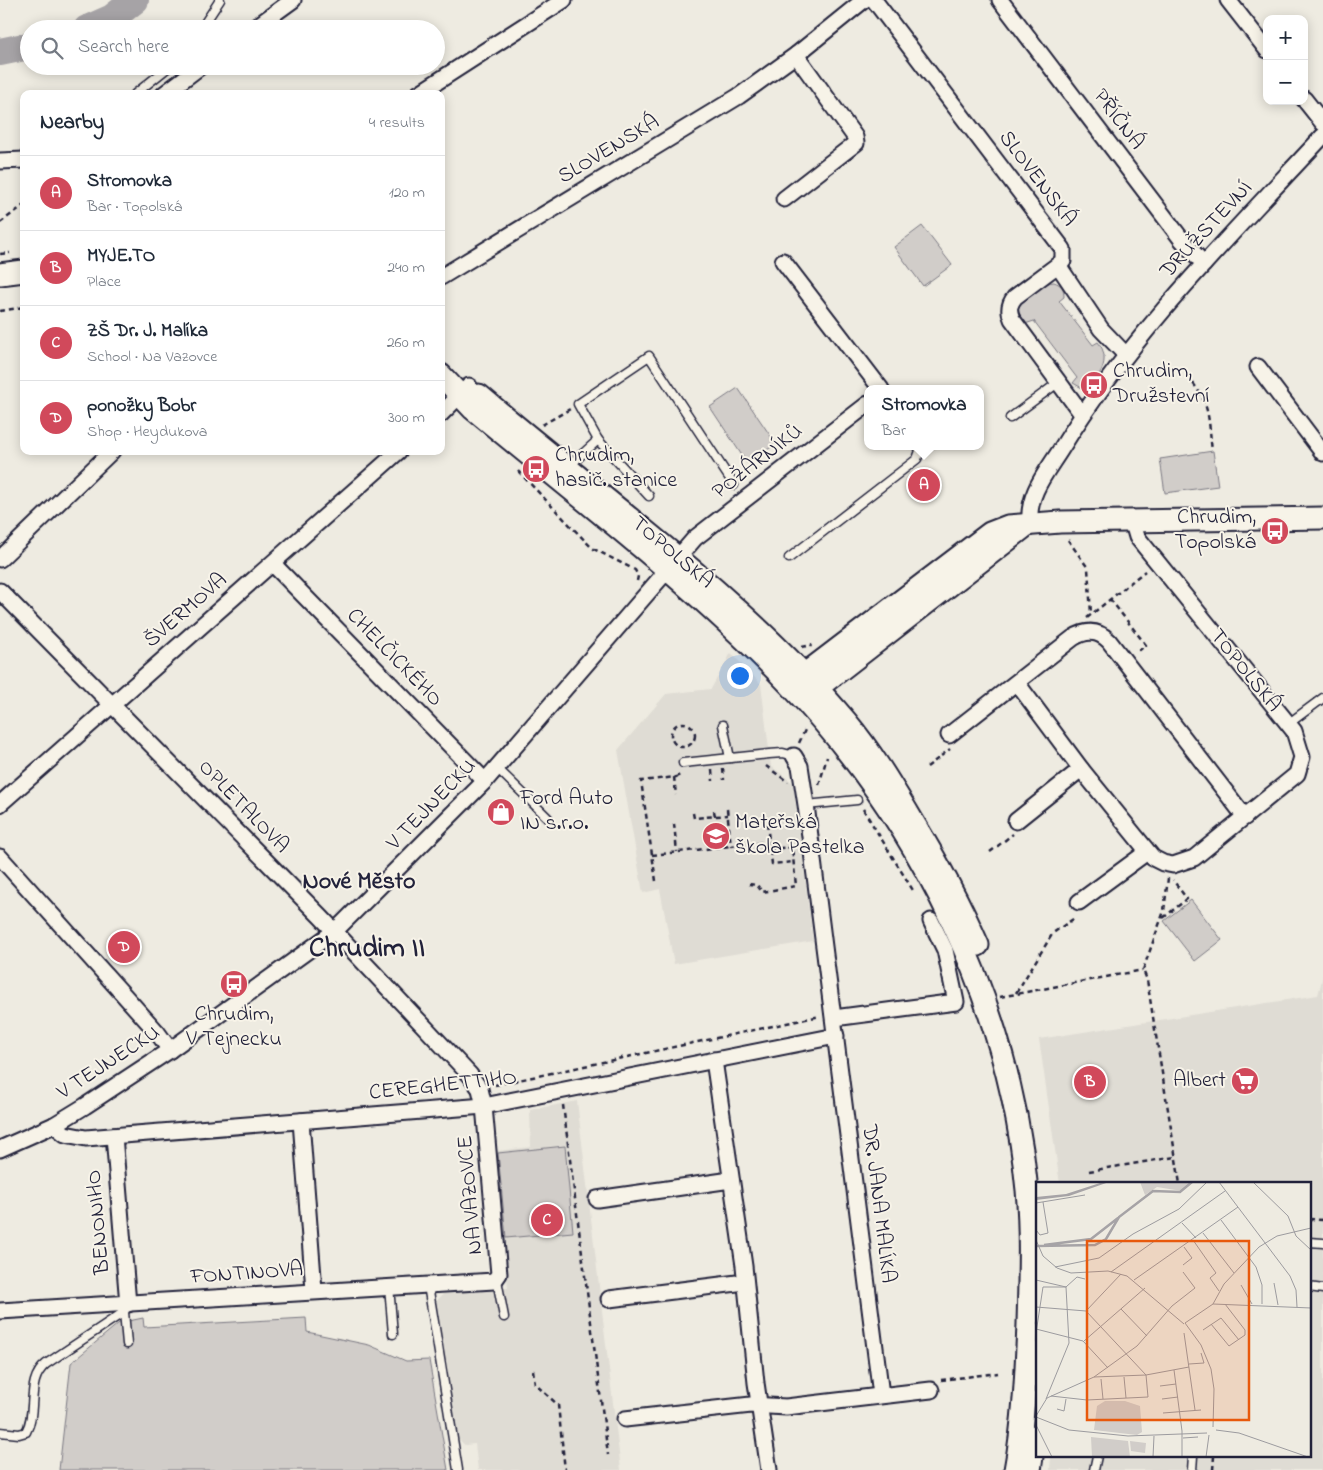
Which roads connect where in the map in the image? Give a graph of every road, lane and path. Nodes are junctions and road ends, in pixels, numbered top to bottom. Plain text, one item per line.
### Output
1 (220, 0) edge
2 (293, 0) edge
3 (564, 0) edge
4 (864, 0) edge
5 (874, 0) edge
6 (1000, 0) edge
7 (1228, 0) edge
8 (206, 20) edge
9 (265, 20) edge
10 (1263, 45) edge
11 (796, 55) junction
12 (159, 75) edge
13 (189, 75) edge
14 (140, 90) edge
15 (169, 90) edge
16 (424, 90) edge
17 (1308, 104) edge
18 (1323, 123) edge
19 (1323, 136) edge
20 (20, 160) edge
21 (0, 161) edge
22 (784, 199) dead end
23 (20, 208) edge
24 (0, 223) edge
25 (20, 259) edge
26 (0, 261) edge
27 (783, 261) dead end
28 (1204, 264) junction
29 (1058, 265) junction
30 (20, 272) edge
31 (0, 274) edge
32 (445, 275) edge
33 (20, 308) edge
34 (0, 311) edge
35 (1125, 354) junction
36 (1258, 366) dead end
37 (445, 368) edge
38 (1187, 376) dead end
39 (445, 378) edge
40 (1059, 382) junction
41 (878, 385) edge
42 (465, 391) junction
43 (578, 404) junction
44 (864, 407) edge
45 (445, 410) edge
46 (1082, 414) junction
47 (1010, 418) dead end
48 (535, 430) dead end
49 (598, 440) junction
50 (920, 450) edge
51 (1212, 452) dead end
52 (1323, 454) edge
53 (108, 455) edge
54 (395, 455) edge
55 (512, 465) dead end
56 (562, 473) junction
57 (734, 485) dead end
58 (649, 496) dead end
59 (1323, 518) edge
60 (1132, 520) junction
61 (1030, 524) junction
62 (1065, 536) dead end
63 (789, 558) dead end
64 (0, 559) edge
65 (273, 564) junction
66 (672, 564) junction
67 (1152, 566) dead end
68 (0, 591) edge
69 (647, 592) junction
70 (1110, 599) junction
71 (1092, 614) junction
72 (1084, 632) junction
73 (1125, 662) junction
74 (1017, 682) junction
75 (803, 687) junction
76 (1323, 698) edge
77 (112, 703) junction
78 (1288, 724) junction
79 (723, 725) dead end
80 (805, 729) dead end
81 (672, 733) joint
82 (953, 740) joint
83 (828, 754) dead end
84 (794, 756) junction
85 (730, 762) junction
86 (682, 763) dead end
87 (723, 767) junction
88 (927, 767) dead end
89 (497, 768) junction
90 (712, 768) junction
91 (704, 769) dead end
92 (1081, 769) junction
93 (686, 772) dead end
94 (674, 777) junction
95 (724, 780) dead end
96 (486, 781) junction
97 (713, 781) dead end
98 (676, 795) dead end
99 (857, 800) joint
100 (0, 804) edge
101 (810, 805) junction
102 (727, 809) dead end
103 (714, 811) dead end
104 (693, 813) dead end
105 (728, 815) junction
106 (715, 816) junction
107 (1245, 817) junction
108 (548, 818) dead end
109 (674, 824) dead end
110 (767, 824) dead end
111 (1015, 827) joint
112 (769, 842) junction
113 (732, 846) junction
114 (770, 849) junction
115 (990, 852) dead end
116 (1147, 852) junction
117 (677, 853) junction
118 (652, 855) junction
119 (0, 857) edge
120 (794, 862) junction
121 (656, 881) dead end
122 (749, 884) dead end
123 (917, 896) dead end
124 (1079, 902) joint
125 (1162, 919) junction
126 (932, 921) dead end
127 (335, 931) junction
128 (1143, 970) junction
129 (1016, 993) junction
130 (1003, 996) dead end
131 (815, 1017) dead end
132 (834, 1018) junction
133 (836, 1036) junction
134 (170, 1050) junction
135 (714, 1060) junction
136 (480, 1089) junction
137 (562, 1092) junction
138 (484, 1106) junction
139 (301, 1121) junction
140 (54, 1125) junction
141 (114, 1136) junction
142 (0, 1150) edge
143 (1175, 1157) junction
144 (1089, 1171) dead end
145 (732, 1180) junction
146 (1040, 1182) edge
147 (1180, 1182) edge
148 (597, 1198) dead end
149 (1310, 1218) edge
150 (1323, 1220) edge
151 (1033, 1223) edge
152 (1310, 1242) edge
153 (1323, 1243) edge
154 (497, 1280) junction
155 (745, 1282) junction
156 (428, 1285) junction
157 (388, 1286) junction
158 (1310, 1288) edge
159 (1323, 1289) edge
160 (314, 1290) junction
161 (609, 1299) dead end
162 (126, 1308) junction
163 (0, 1311) edge
164 (504, 1317) dead end
165 (393, 1334) dead end
166 (127, 1344) dead end
167 (533, 1370) dead end
168 (998, 1373) dead end
169 (935, 1385) joint
170 (881, 1396) junction
171 (761, 1407) junction
172 (624, 1419) dead end
173 (1036, 1424) edge
174 (0, 1432) edge
175 (608, 1455) dead end
176 (458, 1470) edge
177 (566, 1470) edge
178 (769, 1470) edge
179 (1015, 1470) edge
180 (1030, 1470) edge

1 - 8 lane
2 - 9 street
3 - 16 street
4 - 11 street, SLOVENSKÁ
5 - 29 street, SLOVENSKÁ
6 - 28 street, PŘÍČNÁ
7 - 10 street
11 - 22 street
11 - 32 street, SLOVENSKÁ
12 - 14 lane
13 - 15 street
17 - 18 street
19 - 28 street, DRUŽSTEVNÍ
20 - 21 street
23 - 24 path
25 - 26 main road
27 - 41 street
28 - 35 street, DRUŽSTEVNÍ
29 - 35 street
29 - 40 street
30 - 31 main road
33 - 34 path
35 - 46 street, DRUŽSTEVNÍ
36 - 52 street
37 - 42 main road, TOPOLSKÁ
38 - 51 path
39 - 42 main road, TOPOLSKÁ
40 - 46 street
40 - 47 lane
42 - 45 street
42 - 56 main road, TOPOLSKÁ
43 - 48 path
43 - 49 lane
43 - 57 lane
44 - 66 street, POŽÁRNÍKŮ
46 - 61 street, DRUŽSTEVNÍ
49 - 56 lane
49 - 58 lane
50 - 63 lane
53 - 64 street
54 - 65 street, ŠVERMOVA
55 - 69 path
56 - 66 main road, TOPOLSKÁ
59 - 60 main road
60 - 61 main road
60 - 78 street, TOPOLSKÁ
61 - 75 main road
62 - 71 path
65 - 77 street, ŠVERMOVA
65 - 96 street, CHELČICKÉHO
66 - 69 street, V TEJNECKU
66 - 75 main road, TOPOLSKÁ
67 - 70 path
68 - 77 street, OPLETALOVA
69 - 89 street, V TEJNECKU
70 - 71 path
70 - 73 path
71 - 72 path
72 - 73 street
72 - 74 street
73 - 107 street
74 - 82 street
74 - 92 street, TOPOLSKÁ
75 - 146 main road
75 - 151 main road
76 - 78 lane
77 - 100 street, ŠVERMOVA
77 - 127 street, OPLETALOVA
78 - 107 street, TOPOLSKÁ
79 - 85 lane
80 - 84 path
81 - 81 path
82 - 88 path
83 - 101 path
84 - 85 lane
84 - 101 street, DR. JANA MALÍKA
85 - 86 lane
85 - 87 path
87 - 90 path
87 - 95 path
89 - 96 street, V TEJNECKU
89 - 108 lane
90 - 91 path
90 - 97 path
92 - 111 street
92 - 116 street, TOPOLSKÁ
93 - 94 path
94 - 98 path
94 - 118 path
96 - 127 street, V TEJNECKU
99 - 101 lane
99 - 123 path
101 - 132 street, DR. JANA MALÍKA
102 - 105 path
103 - 106 path
104 - 106 path
105 - 106 path
105 - 113 path
107 - 116 street, TOPOLSKÁ
109 - 117 path
110 - 112 path
111 - 115 path
112 - 113 path
112 - 114 path
113 - 117 path
114 - 120 path
114 - 120 path
116 - 124 street
117 - 118 path
118 - 121 path
119 - 134 street
120 - 122 path
124 - 129 path
125 - 125 path
125 - 128 path
126 - 132 street
127 - 134 street, V TEJNECKU
127 - 136 street, OPLETALOVA
128 - 129 path
128 - 143 path
129 - 130 path
131 - 136 path
132 - 133 street, DR. JANA MALÍKA
133 - 135 street, CEREGHETTIHO
133 - 170 street, DR. JANA MALÍKA
134 - 140 street, V TEJNECKU
135 - 137 street, CEREGHETTIHO
135 - 145 street
136 - 138 street, OPLETALOVA
137 - 138 street, CEREGHETTIHO
137 - 175 path
138 - 139 street, CEREGHETTIHO
138 - 154 street, NA VAZOVCE
139 - 141 street, CEREGHETTIHO
139 - 160 street
140 - 141 street, CEREGHETTIHO
140 - 142 street, V TEJNECKU
141 - 162 street, BENONIHO
143 - 144 path
143 - 147 path
145 - 148 street
145 - 155 street
149 - 150 path
151 - 179 main road
152 - 153 lane
154 - 156 street, FONTINOVA
154 - 164 lane
155 - 161 street
155 - 171 street
156 - 157 street, FONTINOVA
156 - 176 lane
157 - 160 street, FONTINOVA
157 - 165 lane
158 - 159 lane
160 - 162 street, FONTINOVA
162 - 163 street, FONTINOVA
162 - 166 lane
162 - 174 lane
167 - 177 path
168 - 169 path
169 - 170 street
170 - 171 street
171 - 172 street
171 - 178 street
173 - 180 main road

